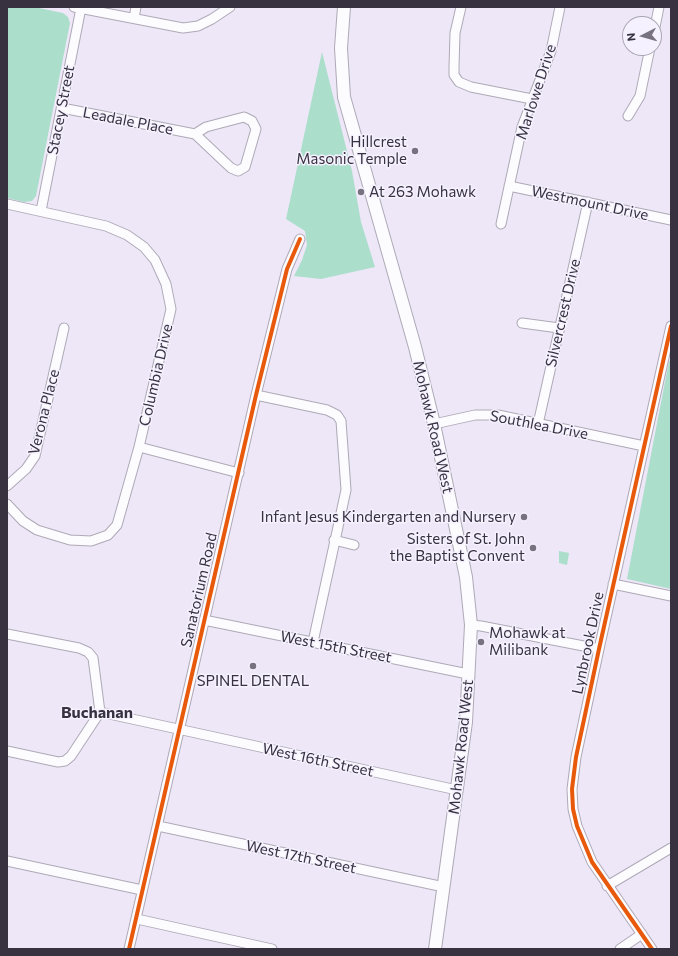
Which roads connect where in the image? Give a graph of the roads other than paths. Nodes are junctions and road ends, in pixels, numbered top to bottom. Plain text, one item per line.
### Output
1 (136, 7) edge
2 (230, 7) edge
3 (344, 7) edge
4 (461, 7) edge
5 (560, 7) edge
6 (78, 8) edge
7 (134, 18) junction
8 (648, 56) edge
9 (532, 99) junction
10 (62, 108) junction
11 (628, 116) dead end
12 (195, 134) junction
13 (509, 186) junction
14 (588, 202) junction
15 (7, 204) edge
16 (41, 211) junction
17 (671, 220) edge
18 (501, 224) dead end
19 (300, 239) dead end
20 (522, 323) dead end
21 (671, 326) edge
22 (64, 328) dead end
23 (559, 328) junction
24 (256, 395) junction
25 (434, 424) junction
26 (538, 424) junction
27 (644, 446) junction
28 (139, 447) junction
29 (239, 473) junction
30 (7, 486) edge
31 (7, 504) edge
32 (334, 540) junction
33 (354, 545) dead end
34 (613, 584) junction
35 (671, 596) edge
36 (204, 620) junction
37 (471, 626) junction
38 (7, 634) edge
39 (313, 642) junction
40 (598, 649) junction
41 (468, 674) junction
42 (100, 712) junction
43 (179, 730) junction
44 (7, 751) edge
45 (457, 790) junction
46 (158, 826) junction
47 (671, 848) edge
48 (7, 861) edge
49 (607, 886) junction
50 (444, 887) junction
51 (142, 890) junction
52 (137, 918) junction
53 (642, 934) junction
54 (130, 949) edge
55 (272, 949) edge
56 (435, 949) edge
57 (620, 949) edge
58 (652, 949) edge

1 - 7 street
2 - 7 street
3 - 25 main road, Mohawk Road West
4 - 9 street
5 - 9 street, Marlowe Drive
6 - 7 street
6 - 10 street, Stacey Street
8 - 11 street
9 - 13 street, Marlowe Drive
10 - 12 street, Leadale Place
10 - 16 street, Stacey Street
12 - 12 street, Leadale Place
13 - 14 street, Westmount Drive
13 - 18 street, Marlowe Drive
14 - 17 street, Westmount Drive
14 - 23 street, Silvercrest Drive
15 - 16 street, Columbia Drive
16 - 28 street, Columbia Drive
19 - 24 street, Sanatorium Road
20 - 23 street
21 - 27 street, Lynbrook Drive
22 - 30 street, Verona Place
23 - 26 street, Silvercrest Drive
24 - 29 street, Sanatorium Road
24 - 32 street
25 - 26 street, Southlea Drive
25 - 37 main road, Mohawk Road West
26 - 27 street, Southlea Drive
27 - 34 street, Lynbrook Drive
28 - 29 street
28 - 31 street, Columbia Drive
29 - 36 street, Sanatorium Road
32 - 33 street
32 - 39 street
34 - 35 street
34 - 40 street, Lynbrook Drive
36 - 39 street, West 15th Street
36 - 43 street, Sanatorium Road
37 - 40 street
37 - 41 main road, Mohawk Road West
38 - 42 street
39 - 41 street, West 15th Street
40 - 49 street, Lynbrook Drive
41 - 45 main road, Mohawk Road West
42 - 43 street, West 16th Street
42 - 44 street
43 - 45 street, West 16th Street
43 - 46 street, Sanatorium Road
45 - 50 main road, Mohawk Road West
46 - 50 street, West 17th Street
46 - 51 street, Sanatorium Road
47 - 49 street
48 - 51 street
49 - 53 street, Lynbrook Drive
50 - 56 main road, Mohawk Road West
51 - 52 street, Sanatorium Road
52 - 54 street, Sanatorium Road
52 - 55 street
53 - 57 street
53 - 58 street, Lynbrook Drive

